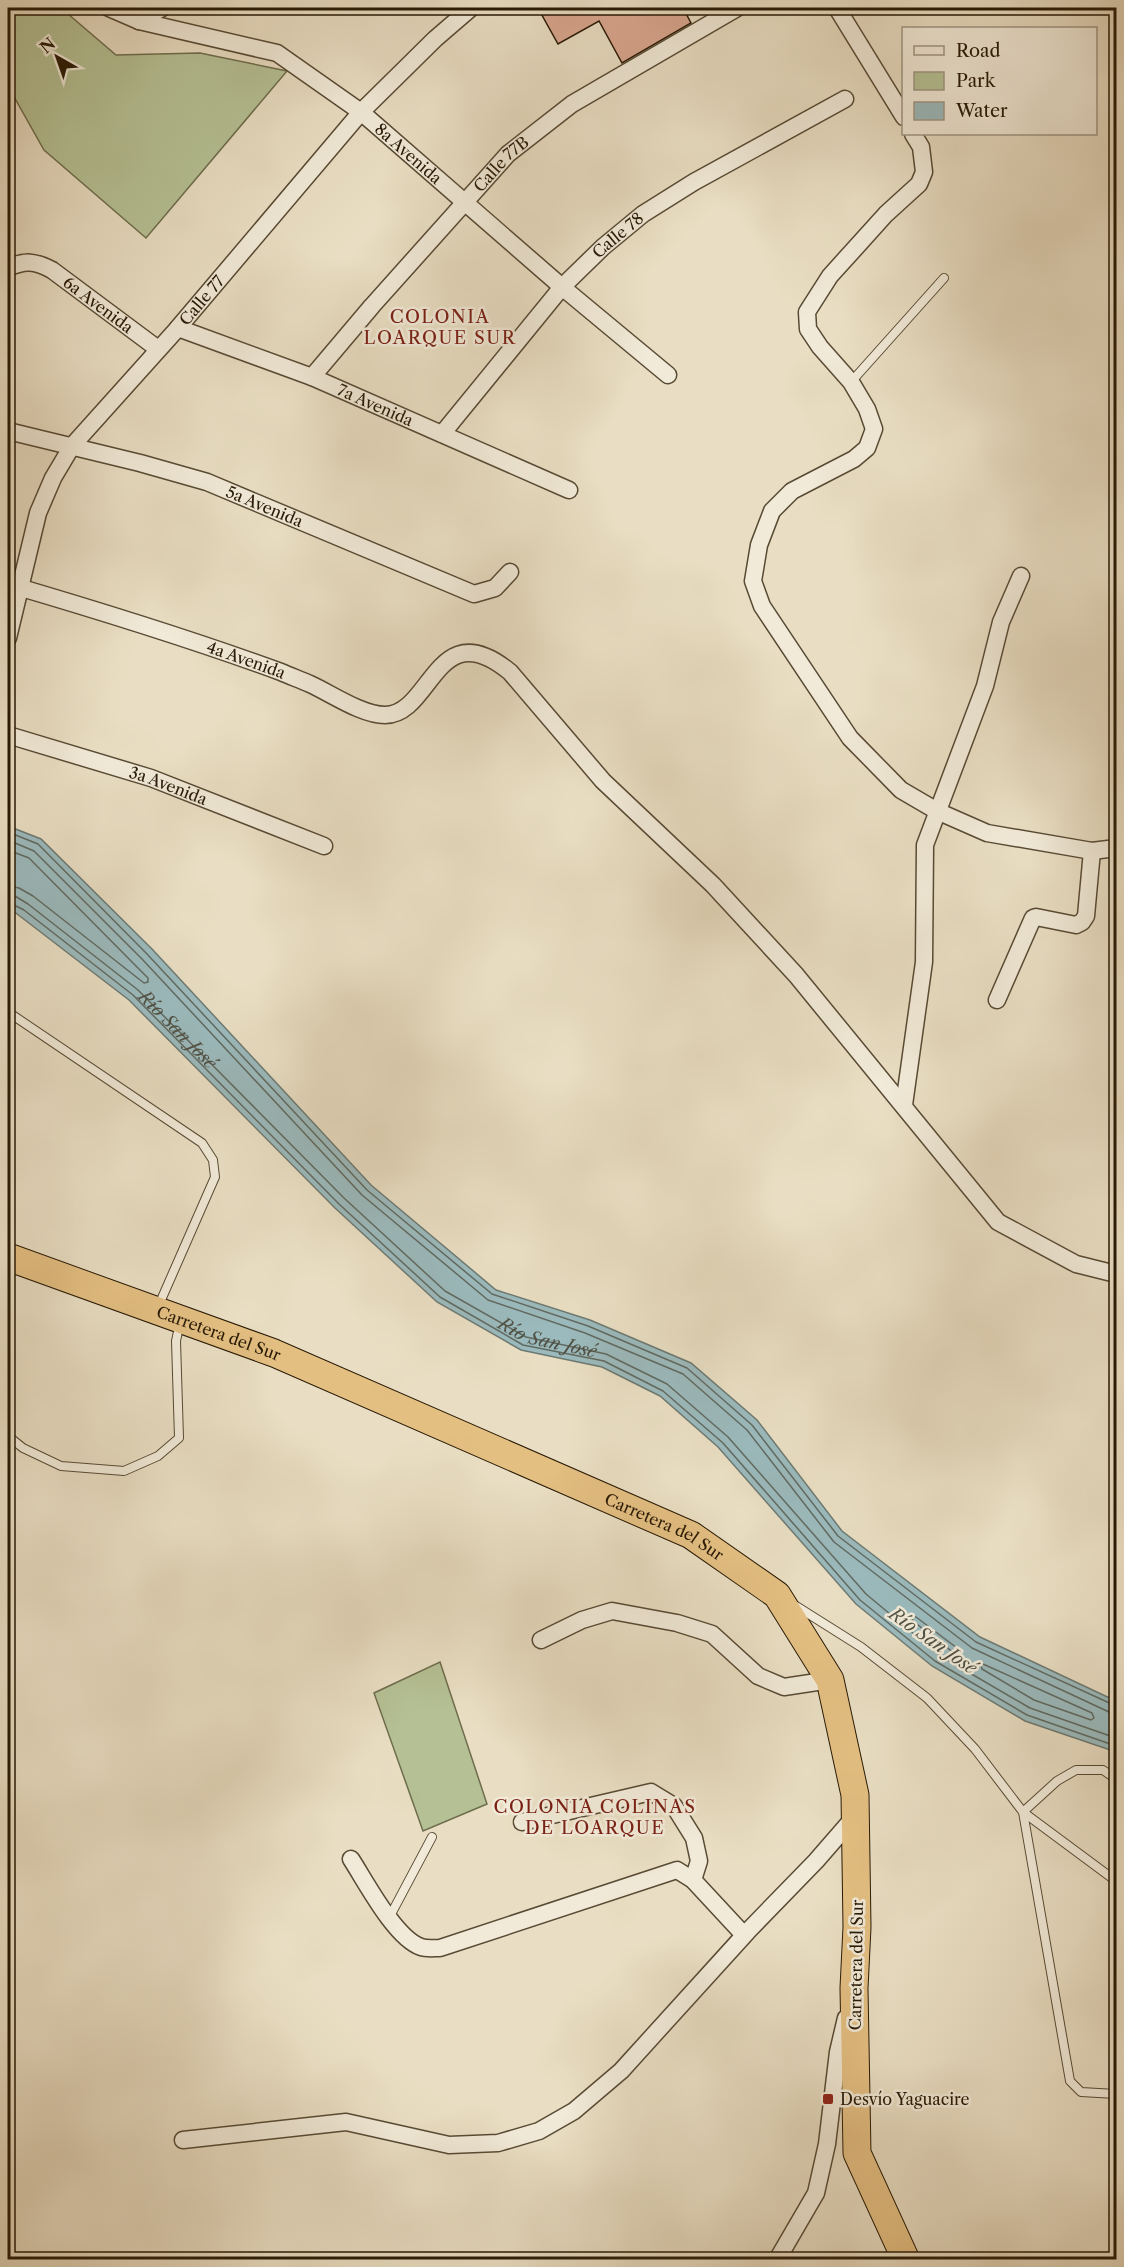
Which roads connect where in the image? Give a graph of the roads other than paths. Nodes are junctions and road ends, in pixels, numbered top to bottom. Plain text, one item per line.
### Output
1 (108, 8) edge
2 (162, 8) edge
3 (471, 8) edge
4 (737, 8) edge
5 (837, 8) edge
6 (140, 21) junction
7 (845, 99) dead end
8 (361, 112) junction
9 (902, 114) edge
10 (914, 135) edge
11 (465, 201) junction
12 (8, 268) edge
13 (944, 278) dead end
14 (562, 287) junction
15 (178, 328) junction
16 (158, 349) junction
17 (668, 375) dead end
18 (312, 377) junction
19 (851, 382) junction
20 (8, 431) edge
21 (442, 434) junction
22 (72, 446) junction
23 (569, 490) dead end
24 (510, 572) dead end
25 (1021, 576) dead end
26 (14, 586) edge
27 (8, 638) edge
28 (8, 735) edge
29 (938, 811) junction
30 (324, 846) dead end
31 (1116, 848) edge
32 (1092, 851) junction
33 (997, 1000) dead end
34 (8, 1012) edge
35 (904, 1105) junction
36 (8, 1257) edge
37 (1116, 1274) edge
38 (169, 1315) junction
39 (8, 1436) edge
40 (777, 1595) junction
41 (541, 1640) dead end
42 (830, 1680) junction
43 (1116, 1779) edge
44 (1023, 1812) junction
45 (856, 1815) junction
46 (522, 1822) dead end
47 (432, 1837) dead end
48 (351, 1859) dead end
49 (693, 1880) junction
50 (1116, 1881) edge
51 (389, 1919) junction
52 (744, 1935) junction
53 (854, 1988) junction
54 (1116, 2094) edge
55 (183, 2140) dead end
56 (777, 2259) edge
57 (906, 2259) edge

1 - 6 street, 8a Avenida
2 - 6 street
3 - 8 street, Calle 77
4 - 11 street, Calle 77B
5 - 9 street
6 - 8 street, 8a Avenida
7 - 14 street, Calle 78
8 - 11 street, 8a Avenida
8 - 15 street, Calle 77
10 - 19 street
11 - 14 street, 8a Avenida
11 - 18 street, Calle 77B
12 - 16 street, 6a Avenida
13 - 19 lane
14 - 17 street, 8a Avenida
14 - 21 street, Calle 78
15 - 16 street, Calle 77
15 - 18 street, 7a Avenida
16 - 22 street, Calle 77
18 - 21 street, 7a Avenida
19 - 29 street
20 - 22 street, 5a Avenida
21 - 23 street, 7a Avenida
22 - 24 street, 5a Avenida
22 - 26 street, Calle 77
25 - 29 street
26 - 27 street, Calle 77
26 - 35 street, 4a Avenida
28 - 30 street, 3a Avenida
29 - 32 street
29 - 35 street
31 - 32 street
32 - 33 street
34 - 38 lane
35 - 37 street
36 - 38 highway, Carretera del Sur
38 - 39 lane
38 - 40 highway, Carretera del Sur
40 - 42 highway, Carretera del Sur
40 - 44 lane
41 - 42 street
42 - 45 highway, Carretera del Sur
43 - 44 lane
44 - 50 lane
44 - 54 lane
45 - 52 street
45 - 53 highway, Carretera del Sur
46 - 49 street
47 - 51 lane
48 - 51 street
49 - 51 street
49 - 52 street
52 - 55 street
53 - 56 street
53 - 57 highway, Carretera del Sur

